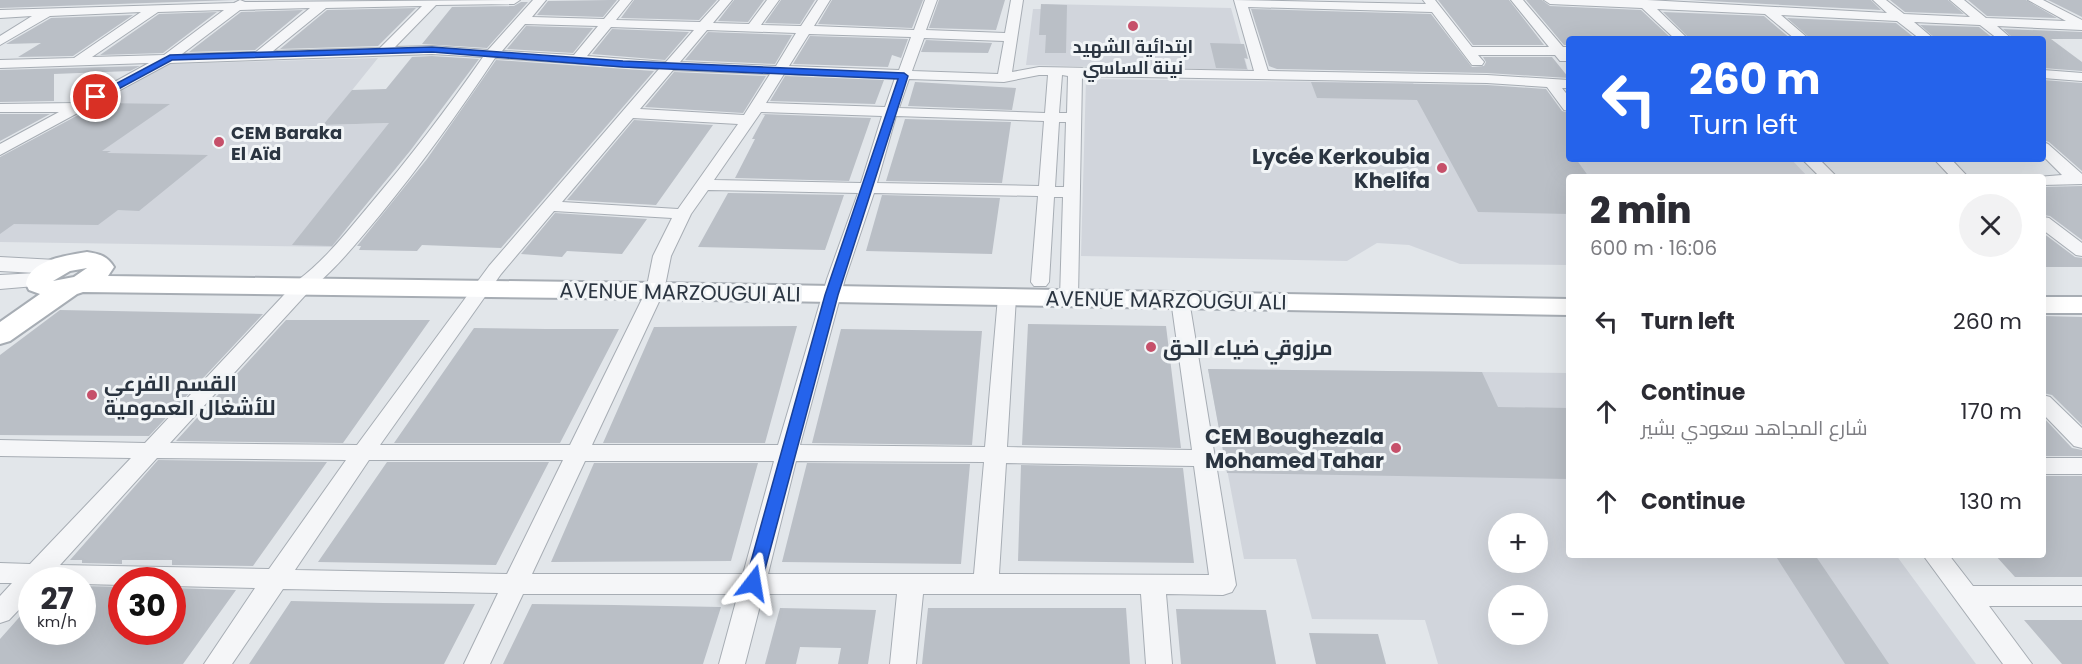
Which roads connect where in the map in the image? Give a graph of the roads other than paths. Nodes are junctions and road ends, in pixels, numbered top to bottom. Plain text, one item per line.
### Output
1 (68, 0) edge
2 (514, 0) edge
3 (540, 0) edge
4 (626, 0) edge
5 (726, 0) edge
6 (773, 0) edge
7 (824, 0) edge
8 (932, 0) edge
9 (1017, 0) edge
10 (1517, 0) edge
11 (1550, 0) edge
12 (1755, 0) edge
13 (1879, 0) edge
14 (1956, 0) edge
15 (2034, 0) edge
16 (433, 1) edge
17 (326, 2) edge
18 (1241, 2) edge
19 (1320, 2) edge
20 (1643, 2) edge
21 (241, 3) edge
22 (1432, 4) edge
23 (155, 8) junction
24 (1769, 11) junction
25 (46, 13) junction
26 (0, 14) edge
27 (1902, 18) junction
28 (520, 20) junction
29 (608, 22) junction
30 (1984, 22) junction
31 (704, 25) junction
32 (2082, 26) edge
33 (753, 27) junction
34 (805, 29) junction
35 (919, 34) junction
36 (1679, 36) edge
37 (1799, 36) edge
38 (1924, 36) edge
39 (2002, 36) edge
40 (1010, 37) junction
41 (0, 41) edge
42 (384, 51) junction
43 (1470, 51) junction
44 (1564, 51) edge
45 (261, 54) junction
46 (491, 55) junction
47 (170, 57) junction
48 (576, 61) junction
49 (76, 62) junction
50 (0, 64) edge
51 (671, 66) junction
52 (778, 70) junction
53 (1055, 72) junction
54 (1075, 72) junction
55 (2046, 73) edge
56 (1263, 75) junction
57 (904, 76) junction
58 (2082, 77) edge
59 (1004, 78) junction
60 (1487, 79) junction
61 (1551, 82) junction
62 (1566, 84) edge
63 (1566, 103) edge
64 (77, 107) junction
65 (0, 108) edge
66 (890, 112) junction
67 (631, 113) junction
68 (752, 113) junction
69 (1051, 117) junction
70 (1073, 118) junction
71 (0, 150) edge
72 (2046, 150) edge
73 (1813, 162) edge
74 (1945, 162) edge
75 (1826, 174) edge
76 (1957, 174) edge
77 (2079, 179) edge
78 (2046, 180) edge
79 (704, 185) junction
80 (867, 190) junction
81 (1047, 192) junction
82 (1072, 192) junction
83 (548, 206) junction
84 (683, 214) junction
85 (2046, 224) edge
86 (2082, 251) edge
87 (0, 264) edge
88 (327, 267) junction
89 (489, 279) junction
90 (56, 281) junction
91 (0, 282) edge
92 (656, 282) junction
93 (1040, 282) junction
94 (304, 285) junction
95 (834, 287) junction
96 (2082, 288) edge
97 (2046, 289) edge
98 (1069, 290) junction
99 (1566, 290) edge
100 (1007, 297) junction
101 (1180, 300) junction
102 (2082, 304) edge
103 (2046, 305) edge
104 (1566, 307) edge
105 (0, 312) edge
106 (0, 335) edge
107 (2046, 405) edge
108 (2082, 441) edge
109 (0, 447) edge
110 (152, 451) junction
111 (363, 452) junction
112 (787, 453) junction
113 (575, 454) junction
114 (995, 456) junction
115 (1203, 458) junction
116 (2046, 466) edge
117 (2082, 466) edge
118 (1937, 558) edge
119 (43, 567) edge
120 (0, 573) edge
121 (18, 573) edge
122 (96, 574) edge
123 (278, 577) junction
124 (753, 583) junction
125 (515, 584) junction
126 (911, 584) junction
127 (986, 584) junction
128 (1153, 584) junction
129 (18, 594) edge
130 (1967, 596) junction
131 (2082, 596) edge
132 (0, 614) edge
133 (218, 664) edge
134 (477, 664) edge
135 (732, 664) edge
136 (903, 664) edge
137 (1159, 664) edge
138 (2019, 664) edge

1 - 25 street
2 - 16 street
3 - 28 street
4 - 29 street
5 - 31 street
6 - 33 street
7 - 34 street
8 - 35 street
9 - 40 street
10 - 44 street
11 - 20 street
12 - 24 street
13 - 27 street
14 - 30 street
15 - 32 street
16 - 17 street
16 - 42 street
17 - 21 street
17 - 45 street
18 - 19 street
18 - 56 street
19 - 22 street
20 - 24 street
20 - 36 street
21 - 23 street
21 - 47 street
22 - 43 street
23 - 25 street
23 - 49 street
24 - 27 street
24 - 37 street
25 - 26 street
25 - 41 street
27 - 30 street
27 - 38 street
28 - 29 street
28 - 46 street
29 - 31 street
29 - 48 street
30 - 32 street
30 - 39 street
31 - 33 street
31 - 51 street
33 - 34 street
34 - 35 street
34 - 52 street
35 - 40 street
35 - 57 street
40 - 59 street
42 - 45 street
42 - 46 street
43 - 44 street
43 - 60 street
45 - 47 street
46 - 48 street
46 - 88 street
47 - 49 street
47 - 64 street
48 - 51 street
49 - 50 street
51 - 52 street
51 - 67 street
52 - 57 street
52 - 68 street
53 - 54 street
53 - 59 street
53 - 69 street
54 - 56 street
54 - 70 street
55 - 58 street
56 - 60 street
57 - 59 street
57 - 66 street
60 - 61 street
61 - 62 street
61 - 63 street
64 - 65 street
64 - 71 street
66 - 68 street
66 - 69 street
66 - 80 street
67 - 68 street
67 - 83 street
68 - 79 street
69 - 70 street
69 - 81 street
70 - 82 street
72 - 77 street
73 - 75 street
74 - 76 street
77 - 78 street
79 - 80 street
79 - 84 street
80 - 81 street
80 - 95 street
81 - 82 street
81 - 93 street
82 - 98 street
83 - 84 street
83 - 89 street
84 - 92 street
85 - 86 street
87 - 90 street
88 - 89 main road, AVENUE MARZOUGUI ALI
88 - 90 main road, AVENUE MARZOUGUI ALI
88 - 94 street
89 - 92 main road, AVENUE MARZOUGUI ALI
89 - 94 main road, AVENUE MARZOUGUI ALI
89 - 111 street
90 - 91 street
90 - 94 main road, AVENUE MARZOUGUI ALI
90 - 105 main road
90 - 106 main road
92 - 95 main road, AVENUE MARZOUGUI ALI
92 - 113 street
93 - 95 main road, AVENUE MARZOUGUI ALI
93 - 98 main road, AVENUE MARZOUGUI ALI
94 - 110 street
95 - 100 main road, AVENUE MARZOUGUI ALI
95 - 112 street
96 - 97 main road
98 - 99 main road, AVENUE MARZOUGUI ALI
98 - 100 main road, AVENUE MARZOUGUI ALI
98 - 101 main road, AVENUE MARZOUGUI ALI
100 - 114 street
101 - 104 main road, AVENUE MARZOUGUI ALI
101 - 115 street
102 - 103 main road
107 - 108 street
109 - 110 street
110 - 111 street
110 - 119 street
111 - 113 street
111 - 123 street
112 - 113 street
112 - 114 street
112 - 124 street
113 - 125 street
114 - 115 street
114 - 127 street
115 - 128 street
116 - 117 street
118 - 130 street
120 - 121 street
122 - 123 street
123 - 125 street
123 - 133 street
124 - 125 street
124 - 126 street
124 - 135 street
125 - 134 street
126 - 127 street
126 - 136 street
127 - 128 street
128 - 137 street
129 - 132 street
130 - 131 street
130 - 138 street

